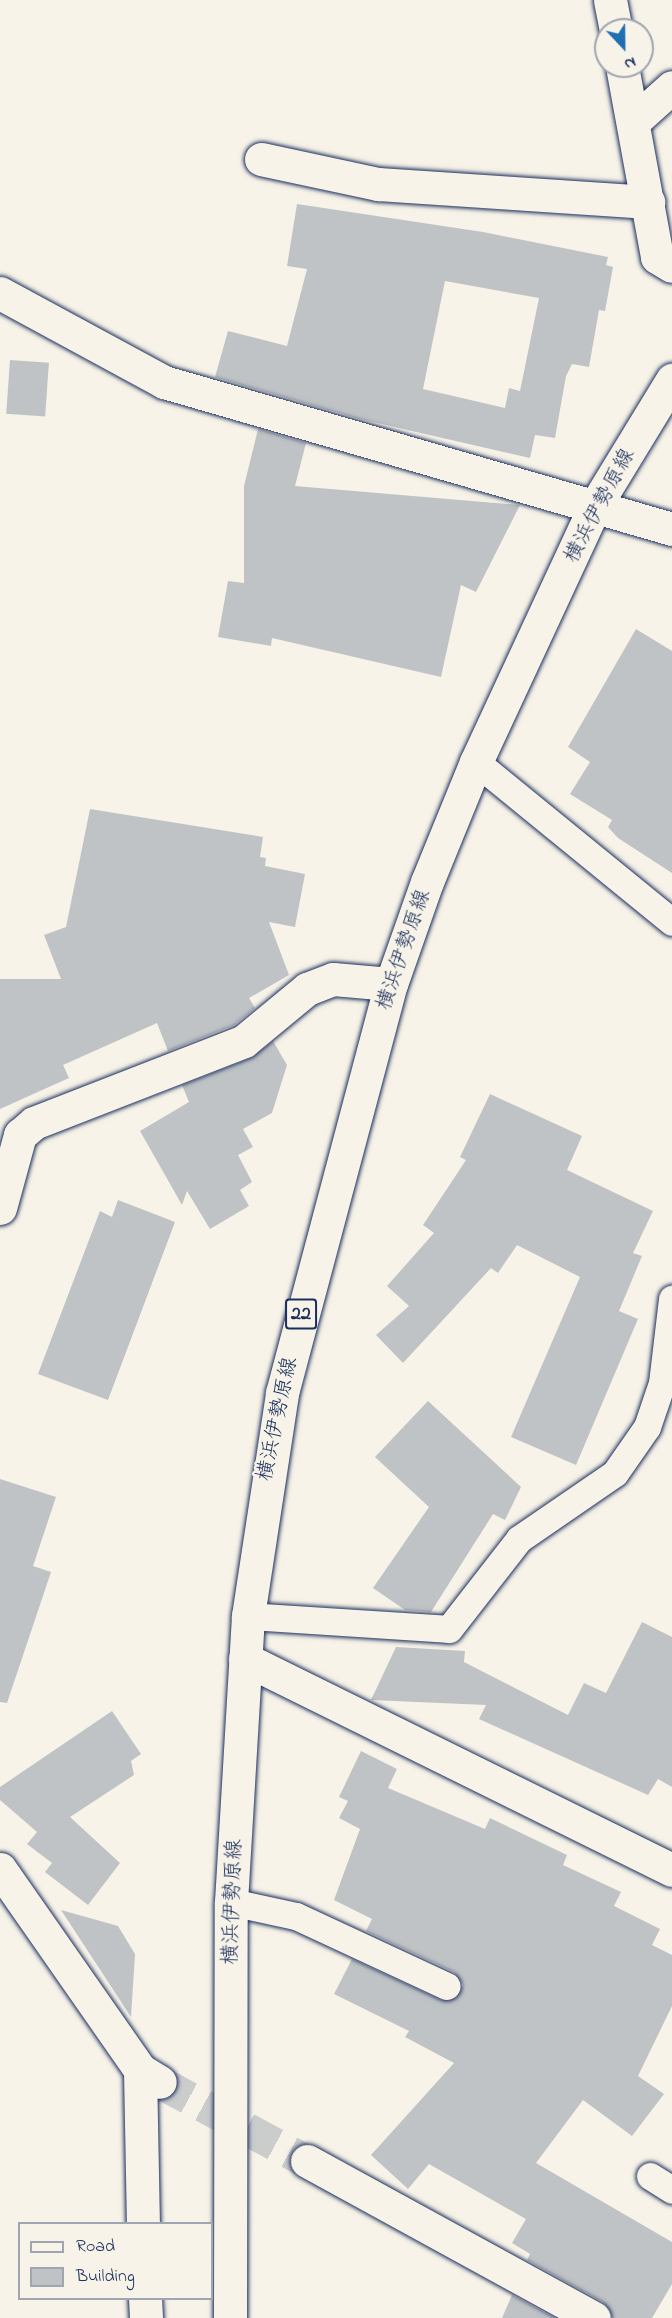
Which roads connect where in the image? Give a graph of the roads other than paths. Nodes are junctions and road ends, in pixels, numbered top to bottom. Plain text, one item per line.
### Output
1 (610, 0) edge
2 (614, 18) edge
3 (624, 78) edge
4 (672, 87) edge
5 (633, 122) junction
6 (261, 159) dead end
7 (648, 202) junction
8 (672, 266) edge
9 (0, 293) edge
10 (672, 380) edge
11 (596, 506) junction
12 (672, 529) edge
13 (476, 762) junction
14 (672, 922) edge
15 (391, 984) junction
16 (0, 1208) edge
17 (672, 1299) edge
18 (248, 1616) junction
19 (245, 1659) junction
20 (0, 1869) edge
21 (672, 1870) edge
22 (231, 1902) junction
23 (447, 1986) dead end
24 (307, 2161) tunnel mouth
25 (143, 2222) edge
26 (145, 2300) edge
27 (146, 2318) edge
28 (231, 2318) edge
29 (594, 2318) edge

1 - 2 street
3 - 5 street
4 - 5 street
5 - 7 street
6 - 7 street
7 - 8 street
9 - 11 street
10 - 11 street, 横浜伊勢原線 / 22
11 - 12 street
11 - 13 street, 横浜伊勢原線 / 22
13 - 14 lane
13 - 15 street, 横浜伊勢原線 / 22
15 - 16 street
15 - 18 street, 横浜伊勢原線 / 22
17 - 18 lane
18 - 19 street, 横浜伊勢原線 / 22
19 - 21 street
19 - 22 street, 横浜伊勢原線 / 22
20 - 25 street
22 - 23 lane
22 - 28 street, 横浜伊勢原線 / 22
24 - 29 street
26 - 27 street

